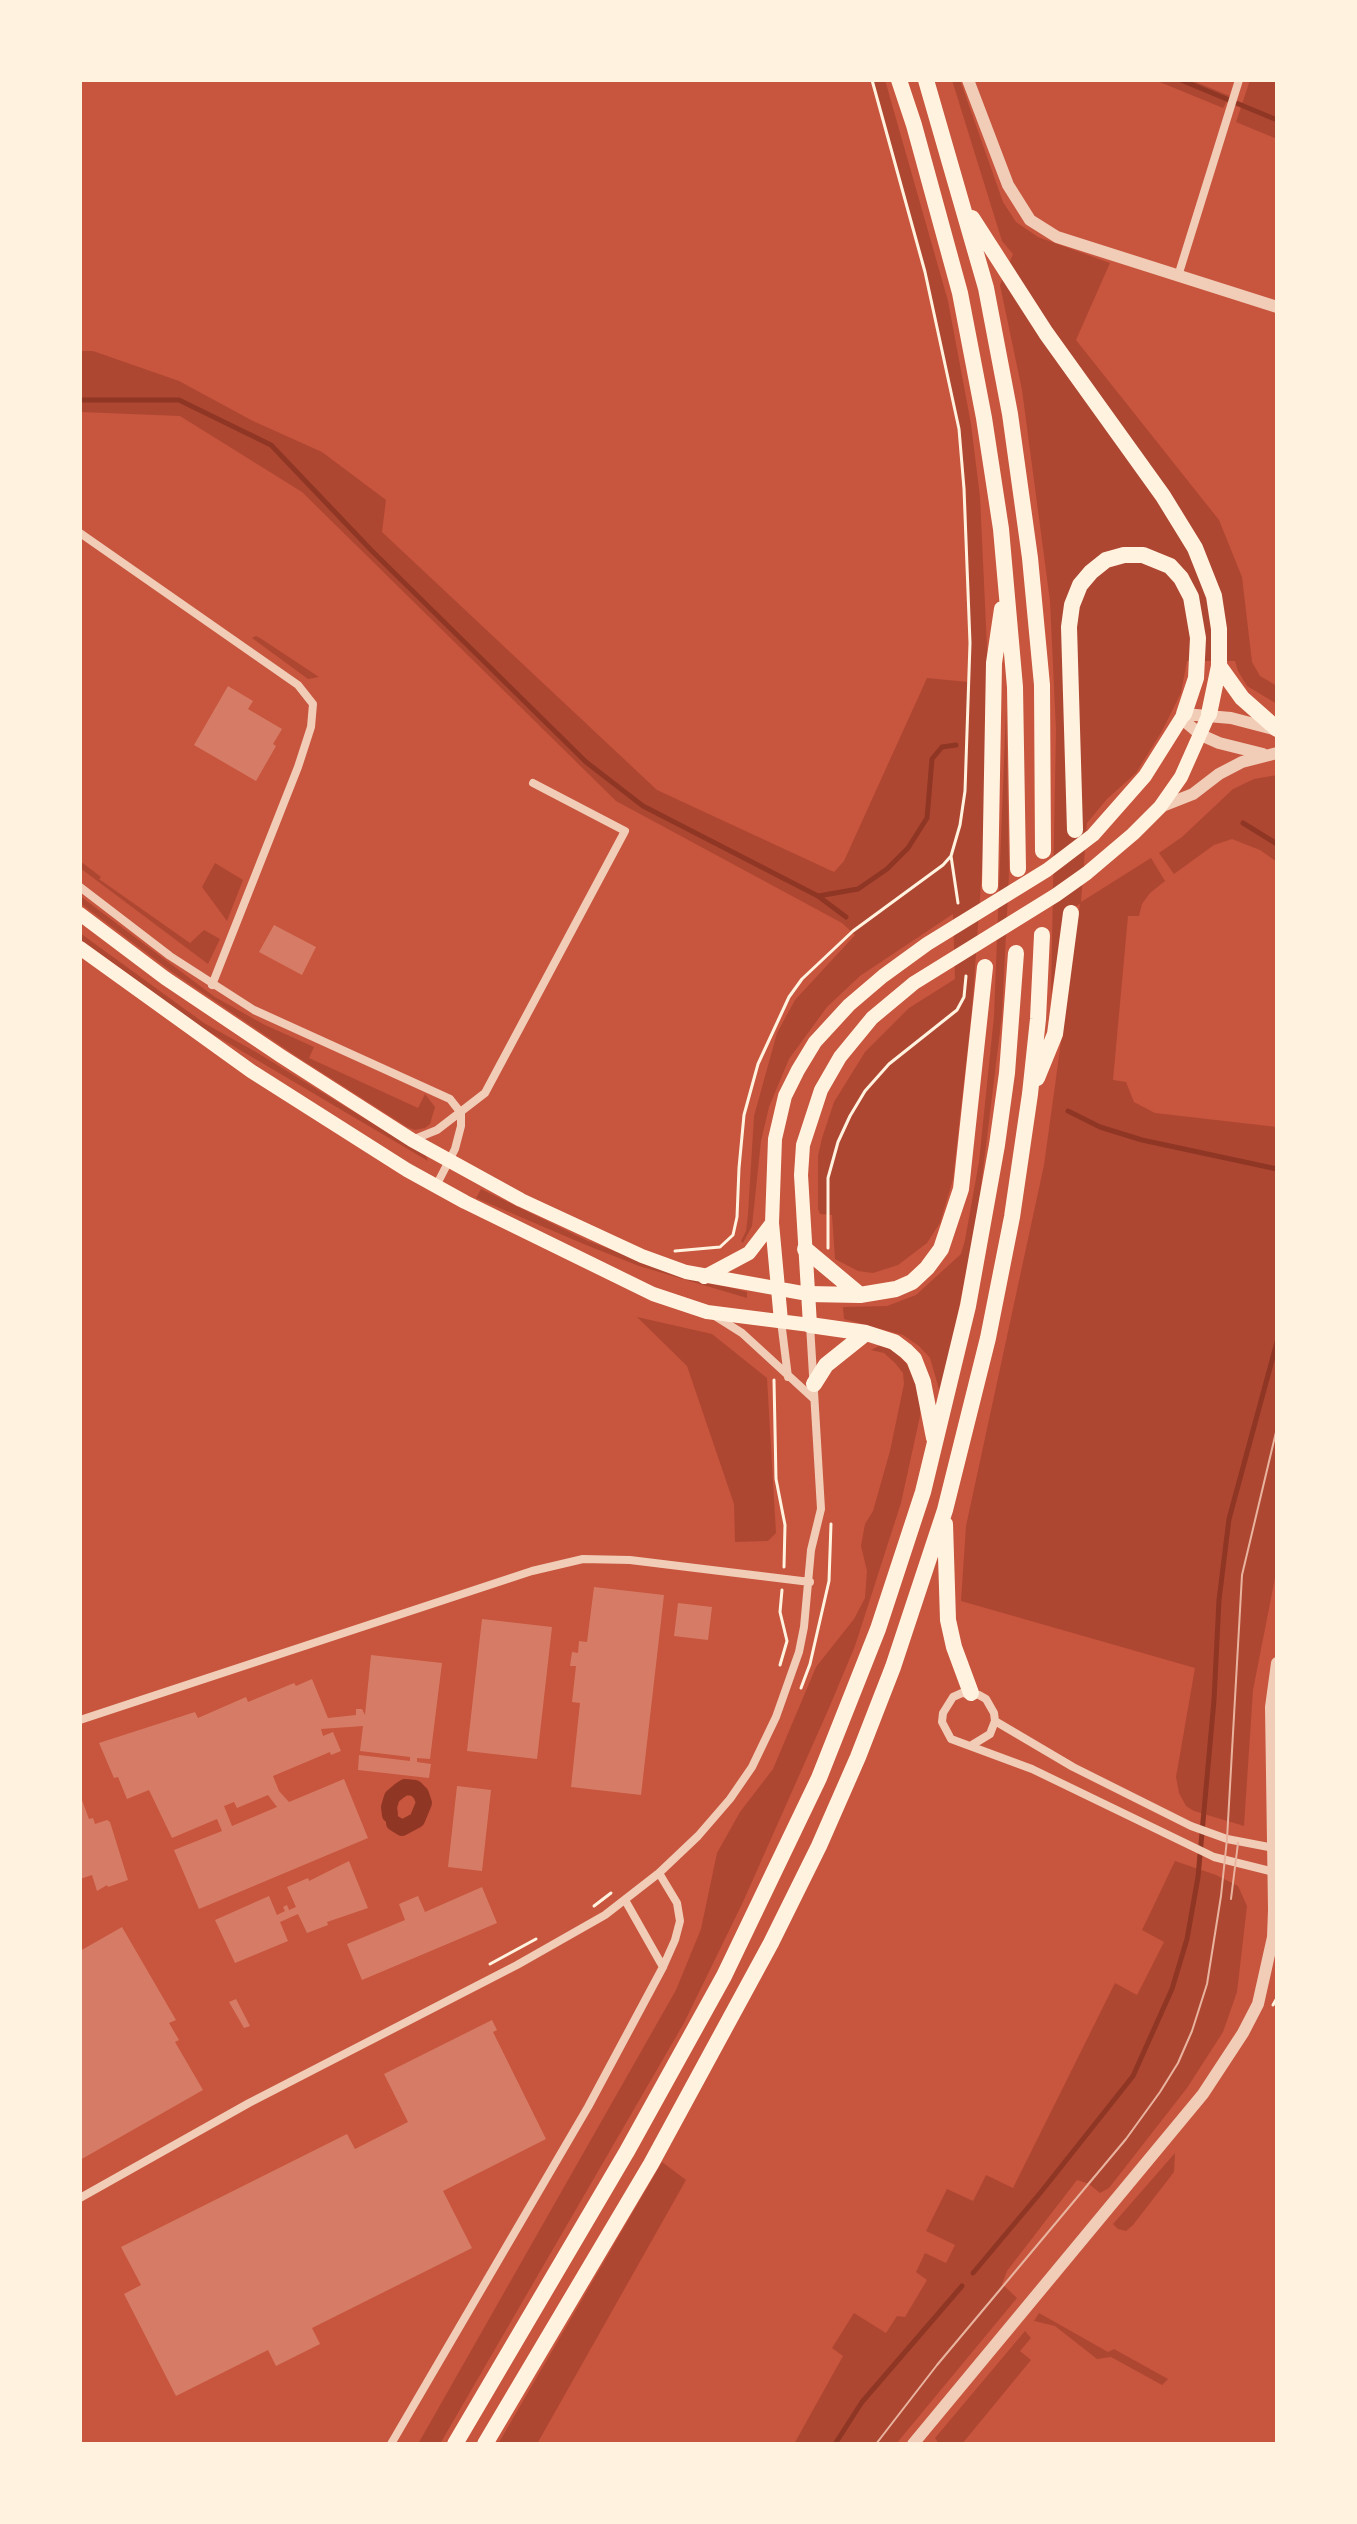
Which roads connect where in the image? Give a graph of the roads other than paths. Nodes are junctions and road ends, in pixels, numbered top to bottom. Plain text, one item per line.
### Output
1 (899, 80) edge
2 (926, 80) edge
3 (968, 80) edge
4 (1239, 80) edge
5 (963, 205) junction
6 (1178, 276) junction
7 (1277, 307) edge
8 (80, 533) edge
9 (1006, 579) junction
10 (1219, 666) junction
11 (1209, 714) junction
12 (1183, 716) junction
13 (1277, 730) edge
14 (1201, 735) junction
15 (1274, 754) edge
16 (533, 783) dead end
17 (1160, 807) junction
18 (1075, 830) dead end
19 (1043, 851) dead end
20 (1018, 869) dead end
21 (990, 886) dead end
22 (80, 887) edge
23 (1071, 913) dead end
24 (80, 914) edge
25 (1042, 935) dead end
26 (80, 948) edge
27 (1016, 953) dead end
28 (985, 967) dead end
29 (212, 985) junction
30 (1030, 1094) junction
31 (461, 1113) junction
32 (412, 1140) junction
33 (450, 1162) junction
34 (436, 1186) junction
35 (772, 1223) junction
36 (805, 1249) junction
37 (704, 1277) junction
38 (777, 1290) junction
39 (808, 1294) junction
40 (860, 1295) junction
41 (707, 1312) junction
42 (781, 1321) junction
43 (810, 1325) junction
44 (866, 1333) junction
45 (788, 1377) junction
46 (814, 1392) junction
47 (935, 1447) junction
48 (945, 1510) junction
49 (810, 1582) junction
50 (1277, 1663) edge
51 (971, 1693) junction
52 (80, 1720) edge
53 (995, 1721) junction
54 (972, 1745) junction
55 (1274, 1848) junction
56 (1274, 1872) junction
57 (659, 1873) junction
58 (625, 1900) junction
59 (663, 1967) junction
60 (80, 2198) edge
61 (391, 2444) edge
62 (455, 2444) edge
63 (485, 2444) edge
64 (913, 2444) edge

1 - 9 highway
2 - 5 highway
3 - 6 street
4 - 6 street
5 - 10 highway
5 - 19 highway
6 - 7 street
8 - 29 street
9 - 20 highway
9 - 21 highway
10 - 11 highway
10 - 13 highway
11 - 12 street
11 - 13 street
11 - 14 main road
12 - 14 street
12 - 18 highway
12 - 35 main road
14 - 15 street
14 - 17 main road
15 - 17 street
16 - 31 street
17 - 36 main road
22 - 29 street
23 - 30 highway
24 - 32 main road
25 - 30 highway
26 - 34 main road
27 - 47 highway
28 - 40 highway
29 - 31 street
30 - 48 highway
31 - 32 street
31 - 33 street
32 - 33 main road
33 - 34 street
33 - 37 main road
34 - 41 main road
35 - 37 main road
35 - 38 main road
36 - 39 main road
36 - 40 highway
37 - 38 main road
38 - 39 main road
38 - 42 main road
39 - 40 highway
39 - 43 main road
41 - 42 main road
41 - 45 street
42 - 43 main road
42 - 45 street
43 - 44 highway
43 - 46 street
44 - 46 highway
44 - 47 highway
45 - 46 street
46 - 49 street
47 - 62 highway
48 - 51 highway
48 - 63 highway
49 - 52 street
49 - 57 street
50 - 55 street
51 - 53 street
51 - 54 street
53 - 54 street
53 - 55 street
54 - 56 street
55 - 56 street
56 - 64 street
57 - 58 street
57 - 59 street
58 - 59 street
58 - 60 street
59 - 61 street

